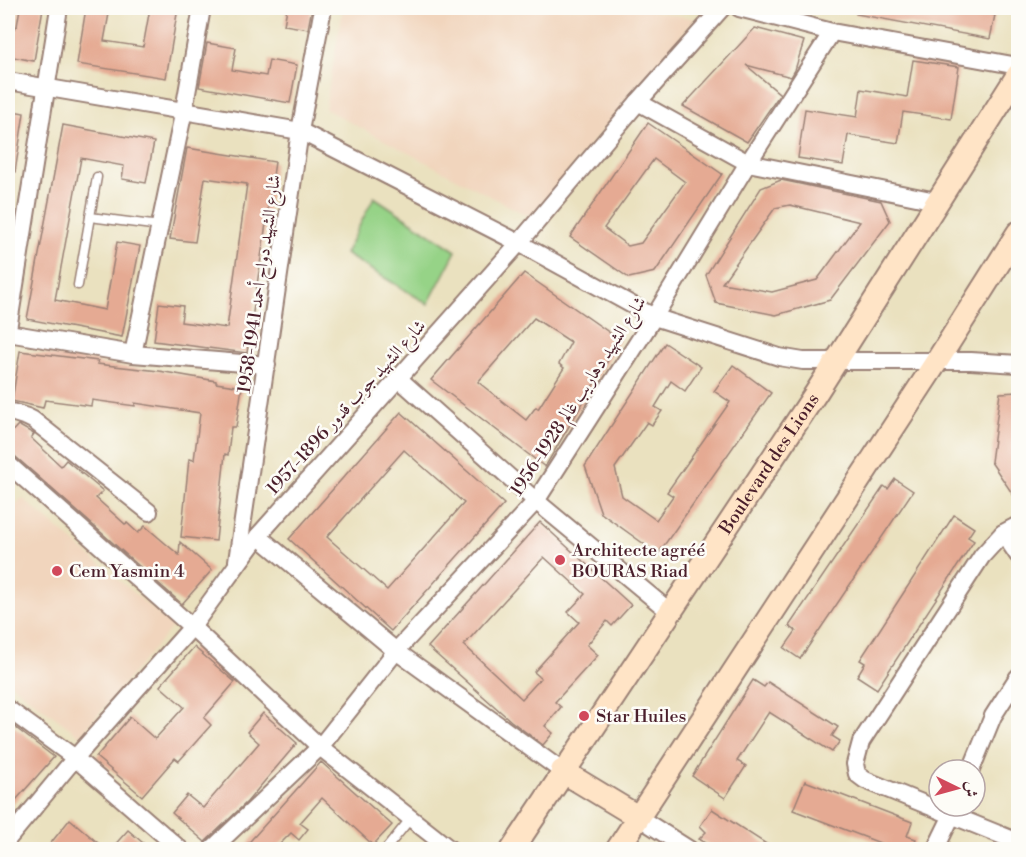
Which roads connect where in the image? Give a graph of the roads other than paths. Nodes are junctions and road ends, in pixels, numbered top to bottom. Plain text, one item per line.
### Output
1 (59, 8) edge
2 (202, 8) edge
3 (323, 8) edge
4 (722, 8) edge
5 (739, 8) edge
6 (832, 32) junction
7 (1018, 66) edge
8 (1018, 75) edge
9 (8, 81) edge
10 (46, 87) junction
11 (638, 102) junction
12 (184, 110) junction
13 (300, 131) junction
14 (748, 163) junction
15 (97, 177) dead end
16 (936, 201) junction
17 (90, 217) junction
18 (160, 226) junction
19 (1018, 233) edge
20 (519, 243) junction
21 (78, 285) dead end
22 (654, 317) junction
23 (8, 331) edge
24 (133, 354) junction
25 (835, 360) junction
26 (938, 361) junction
27 (267, 364) junction
28 (1018, 364) edge
29 (398, 378) junction
30 (8, 411) edge
31 (8, 464) edge
32 (536, 501) junction
33 (149, 512) dead end
34 (1018, 525) edge
35 (1004, 533) junction
36 (258, 536) junction
37 (1018, 555) edge
38 (236, 567) junction
39 (670, 612) junction
40 (192, 627) junction
41 (396, 651) junction
42 (1018, 677) edge
43 (8, 709) edge
44 (320, 747) junction
45 (75, 758) junction
46 (975, 758) edge
47 (562, 771) junction
48 (927, 802) edge
49 (638, 817) junction
50 (411, 818) junction
51 (950, 818) edge
52 (968, 818) edge
53 (8, 839) edge
54 (1018, 842) edge
55 (182, 849) edge
56 (211, 849) edge
57 (385, 849) edge
58 (451, 849) edge
59 (512, 849) edge
60 (617, 849) edge
61 (690, 849) edge
62 (935, 849) edge

1 - 10 street
2 - 12 street
3 - 13 street, شارع الشهيد دواح أحمد 1941-1958
4 - 11 street, شارع الشهيد جوب قدور 1896-1957
5 - 6 street
6 - 7 street
6 - 14 street, شارع الشهيد دهاريب غالم 1928-1956
8 - 16 main road, Boulevard des Lions
9 - 10 street
10 - 12 street
10 - 23 street
11 - 14 street
11 - 20 street, شارع الشهيد جوب قدور 1896-1957
12 - 13 street
12 - 18 street
13 - 20 street
13 - 27 street, شارع الشهيد دواح أحمد 1941-1958
14 - 16 street
14 - 22 street, شارع الشهيد دهاريب غالم 1928-1956
15 - 17 lane
16 - 25 main road, Boulevard des Lions
17 - 18 lane
17 - 21 lane
18 - 24 street
19 - 26 main road
20 - 22 street
20 - 29 street, شارع الشهيد جوب قدور 1896-1957
22 - 25 street
22 - 32 street, شارع الشهيد دهاريب غالم 1928-1956
23 - 24 street
24 - 27 street
25 - 26 street
25 - 39 main road, Boulevard des Lions
26 - 28 street
26 - 49 main road
27 - 38 street, شارع الشهيد دواح أحمد 1941-1958
29 - 32 street
29 - 36 street, شارع الشهيد جوب قدور 1896-1957
30 - 33 street
31 - 40 street
32 - 39 street
32 - 41 street, شارع الشهيد دهاريب غالم 1928-1956
34 - 35 street
35 - 37 street
35 - 48 street
36 - 38 street, شارع الشهيد جوب قدور 1896-1957
36 - 41 street
38 - 40 street, شارع الشهيد جوب قدور 1896-1957
39 - 47 main road, Boulevard des Lions
40 - 44 street
40 - 45 street, شارع الشهيد جوب قدور 1896-1957
41 - 44 street, شارع الشهيد دهاريب غالم 1928-1956
41 - 47 street
42 - 46 street
43 - 45 street
44 - 50 street
44 - 56 street, شارع الشهيد دهاريب غالم 1928-1956
45 - 53 street, شارع الشهيد جوب قدور 1896-1957
45 - 55 street
47 - 49 main road
47 - 59 main road, Boulevard des Lions
49 - 60 main road
49 - 61 street
50 - 57 lane
50 - 58 street
51 - 62 street
52 - 54 street

